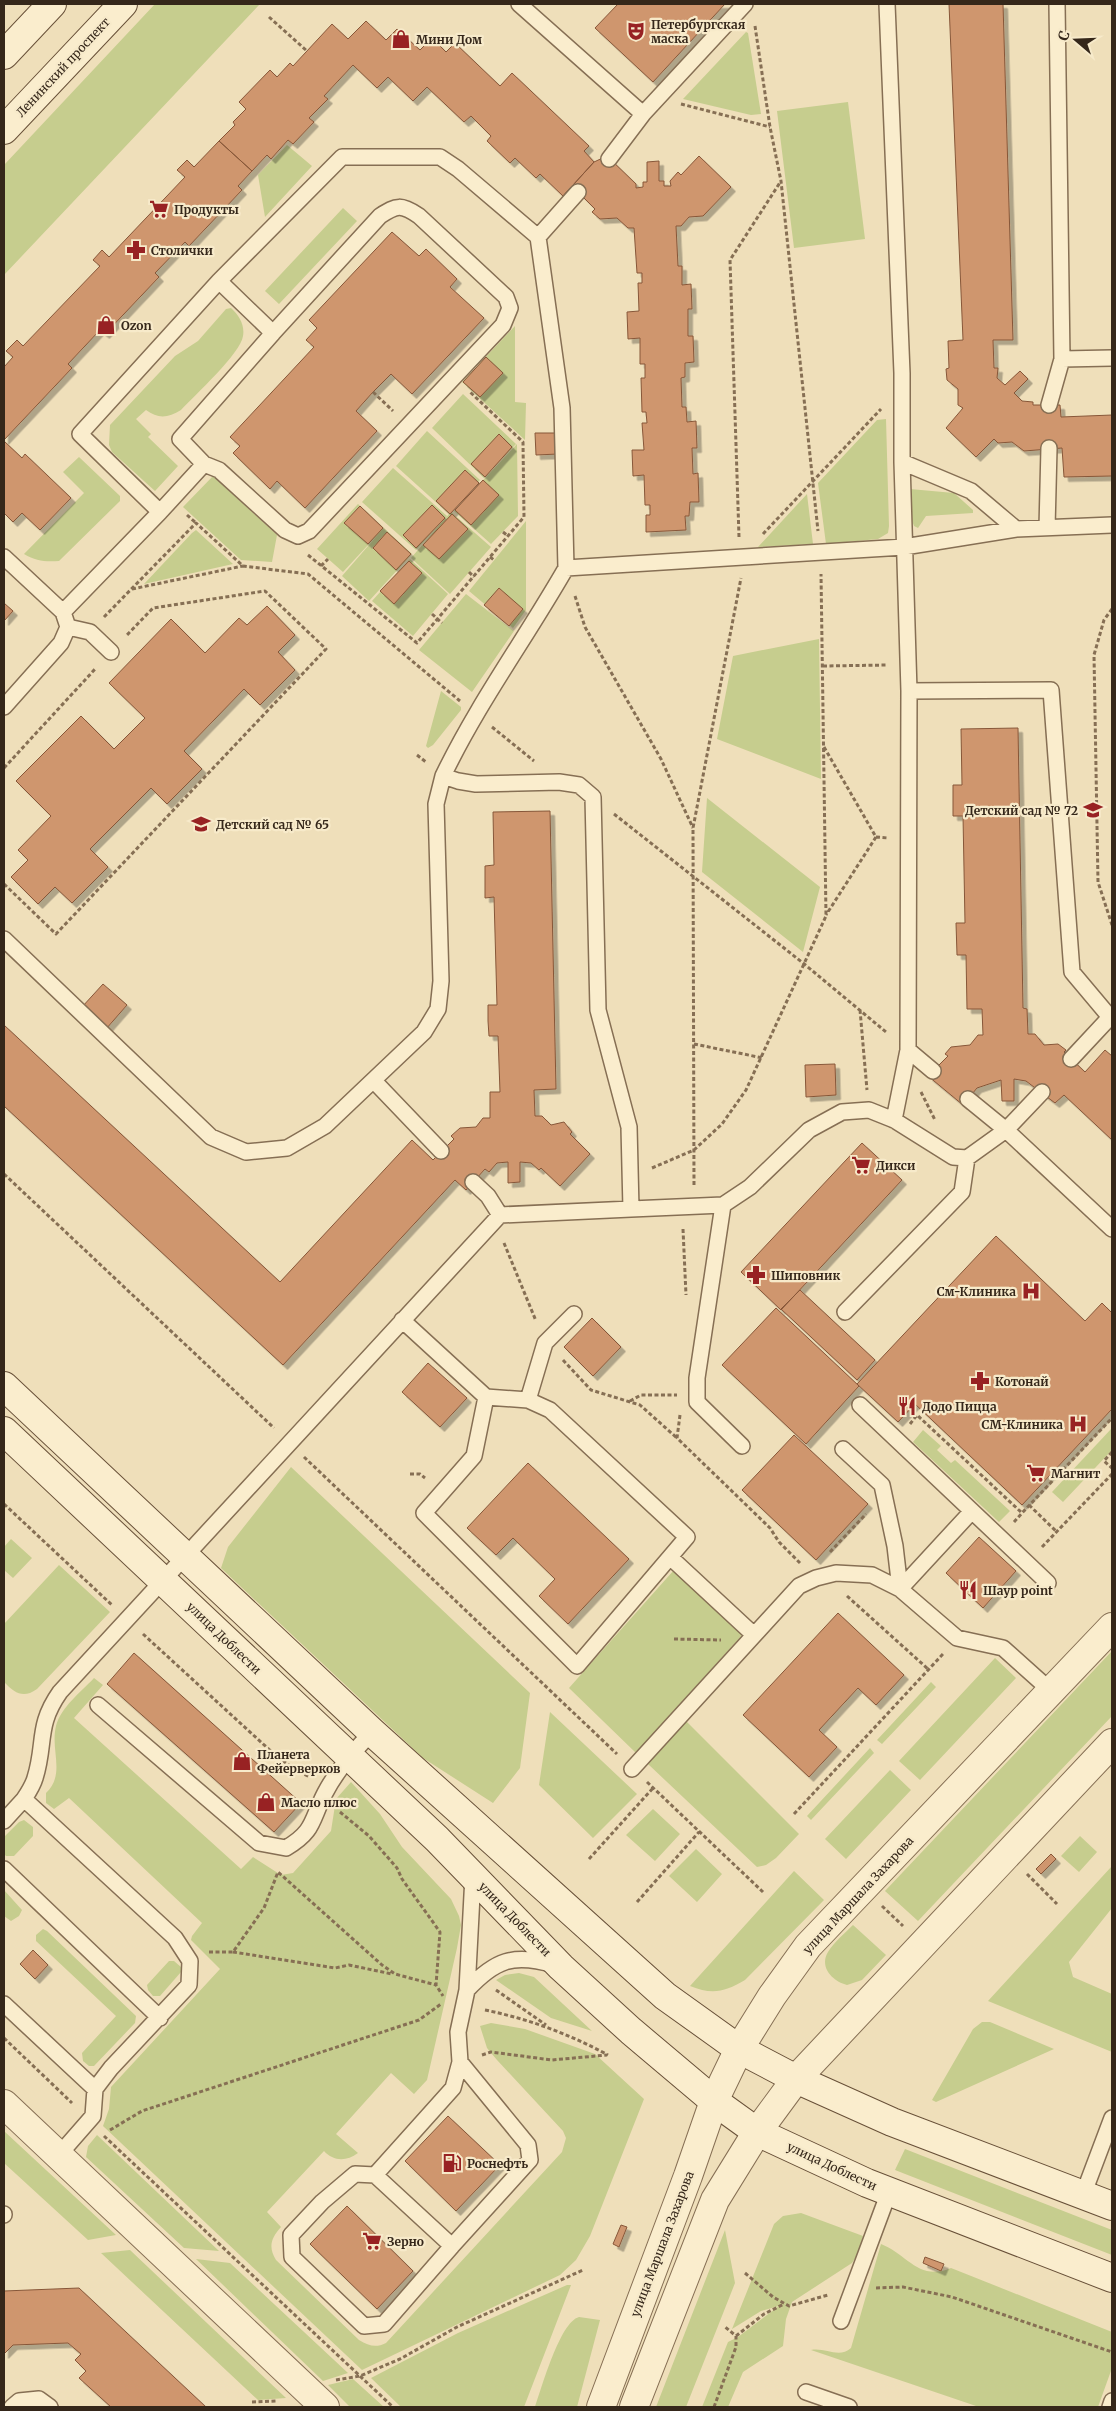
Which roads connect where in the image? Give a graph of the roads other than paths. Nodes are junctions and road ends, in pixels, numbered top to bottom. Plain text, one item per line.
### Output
1 (52, 4) edge
2 (123, 4) edge
3 (519, 4) edge
4 (745, 4) edge
5 (887, 4) edge
6 (1056, 4) edge
7 (4, 55) edge
8 (643, 114) junction
9 (4, 130) edge
10 (609, 159) dead end
11 (578, 192) dead end
12 (538, 237) junction
13 (219, 281) junction
14 (273, 333) junction
15 (1112, 358) edge
16 (1062, 359) junction
17 (1049, 405) dead end
18 (1049, 448) dead end
19 (902, 462) junction
20 (204, 464) junction
21 (160, 512) junction
22 (1112, 525) edge
23 (1047, 528) junction
24 (1016, 529) junction
25 (904, 547) junction
26 (4, 557) edge
27 (566, 568) junction
28 (66, 620) junction
29 (110, 652) road end
30 (909, 691) junction
31 (4, 707) edge
32 (443, 776) junction
33 (4, 939) edge
34 (1111, 1016) edge
35 (907, 1056) junction
36 (1071, 1059) dead end
37 (933, 1071) dead end
38 (374, 1081) junction
39 (1042, 1092) dead end
40 (968, 1099) dead end
41 (894, 1120) junction
42 (1006, 1130) junction
43 (441, 1151) dead end
44 (960, 1157) junction
45 (473, 1182) dead end
46 (723, 1204) junction
47 (631, 1209) junction
48 (500, 1215) junction
49 (1112, 1229) edge
50 (845, 1312) dead end
51 (574, 1314) dead end
52 (402, 1320) junction
53 (4, 1386) edge
54 (486, 1397) junction
55 (528, 1400) junction
56 (860, 1405) dead end
57 (4, 1432) edge
58 (742, 1446) dead end
59 (843, 1449) dead end
60 (972, 1511) junction
61 (186, 1557) junction
62 (670, 1557) junction
63 (164, 1580) junction
64 (1048, 1583) dead end
65 (900, 1589) junction
66 (1112, 1626) edge
67 (754, 1635) junction
68 (1051, 1691) junction
69 (98, 1705) dead end
70 (372, 1732) junction
71 (1112, 1743) edge
72 (348, 1756) junction
73 (632, 1769) road end
74 (24, 1799) junction
75 (4, 1821) edge
76 (4, 1870) edge
77 (473, 1876) junction
78 (561, 1967) junction
79 (466, 1998) junction
80 (4, 2004) edge
81 (160, 2018) junction
82 (739, 2049) junction
83 (460, 2062) junction
84 (796, 2079) junction
85 (95, 2090) junction
86 (714, 2101) junction
87 (4, 2104) edge
88 (1112, 2118) edge
89 (757, 2132) junction
90 (58, 2156) junction
91 (375, 2175) junction
92 (889, 2192) junction
93 (1083, 2195) junction
94 (1112, 2206) edge
95 (452, 2246) junction
96 (1112, 2278) edge
97 (840, 2321) dead end
98 (806, 2392) dead end
99 (1112, 2401) edge
100 (12, 2407) edge
101 (50, 2407) edge
102 (325, 2407) edge
103 (601, 2407) edge
104 (634, 2407) edge
105 (849, 2407) edge
106 (1110, 2407) edge

1 - 7 main road
2 - 9 main road, Ленинский проспект
3 - 8 lane
4 - 8 lane
5 - 19 lane
6 - 16 lane
8 - 10 lane
11 - 12 lane
12 - 13 lane
12 - 27 lane
13 - 14 lane
13 - 21 lane
14 - 20 lane
14 - 20 lane
15 - 16 lane
16 - 17 lane
18 - 23 lane
19 - 24 lane
19 - 25 lane
20 - 21 lane
21 - 28 lane
22 - 23 lane
23 - 24 lane
24 - 25 lane
25 - 27 lane
25 - 30 lane
26 - 28 lane
27 - 32 lane
28 - 29 lane
28 - 31 lane
30 - 34 lane
30 - 35 lane
32 - 38 lane
32 - 47 lane
33 - 38 lane
34 - 36 lane
35 - 37 lane
35 - 41 lane
38 - 43 lane
39 - 42 lane
40 - 42 lane
41 - 44 lane
41 - 46 lane
42 - 44 lane
42 - 49 lane
44 - 50 lane
45 - 48 lane
46 - 47 lane
46 - 58 lane
47 - 48 lane
48 - 52 lane
51 - 55 lane
52 - 54 lane
52 - 61 lane
53 - 61 main road
54 - 55 lane
54 - 62 lane
55 - 62 lane
56 - 60 lane
57 - 63 main road, улица Доблести
59 - 65 lane
60 - 64 lane
60 - 65 lane
61 - 63 lane
61 - 70 main road
62 - 67 lane
63 - 72 main road, улица Доблести
63 - 74 lane
65 - 67 lane
65 - 68 lane
66 - 68 main road, улица Маршала Захарова
67 - 73 lane
68 - 82 main road, улица Маршала Захарова
69 - 72 lane
70 - 72 lane
70 - 82 main road
71 - 84 main road
72 - 77 main road, улица Доблести
74 - 75 lane
74 - 81 lane
76 - 81 lane
77 - 78 main road, улица Доблести
77 - 79 lane
78 - 79 lane
78 - 86 main road, улица Доблести
79 - 83 lane
80 - 85 lane
81 - 85 lane
82 - 84 main road
82 - 86 main road, улица Маршала Захарова
83 - 91 lane
83 - 95 lane
84 - 89 main road
84 - 93 main road
85 - 90 lane
86 - 89 main road, улица Доблести
86 - 103 main road, улица Маршала Захарова
87 - 90 main road
88 - 93 lane
89 - 92 main road, улица Доблести
89 - 104 main road
90 - 102 main road
91 - 95 lane
91 - 95 lane
92 - 96 main road, улица Доблести
92 - 97 lane
93 - 94 main road
98 - 105 lane
99 - 106 lane
100 - 101 lane

